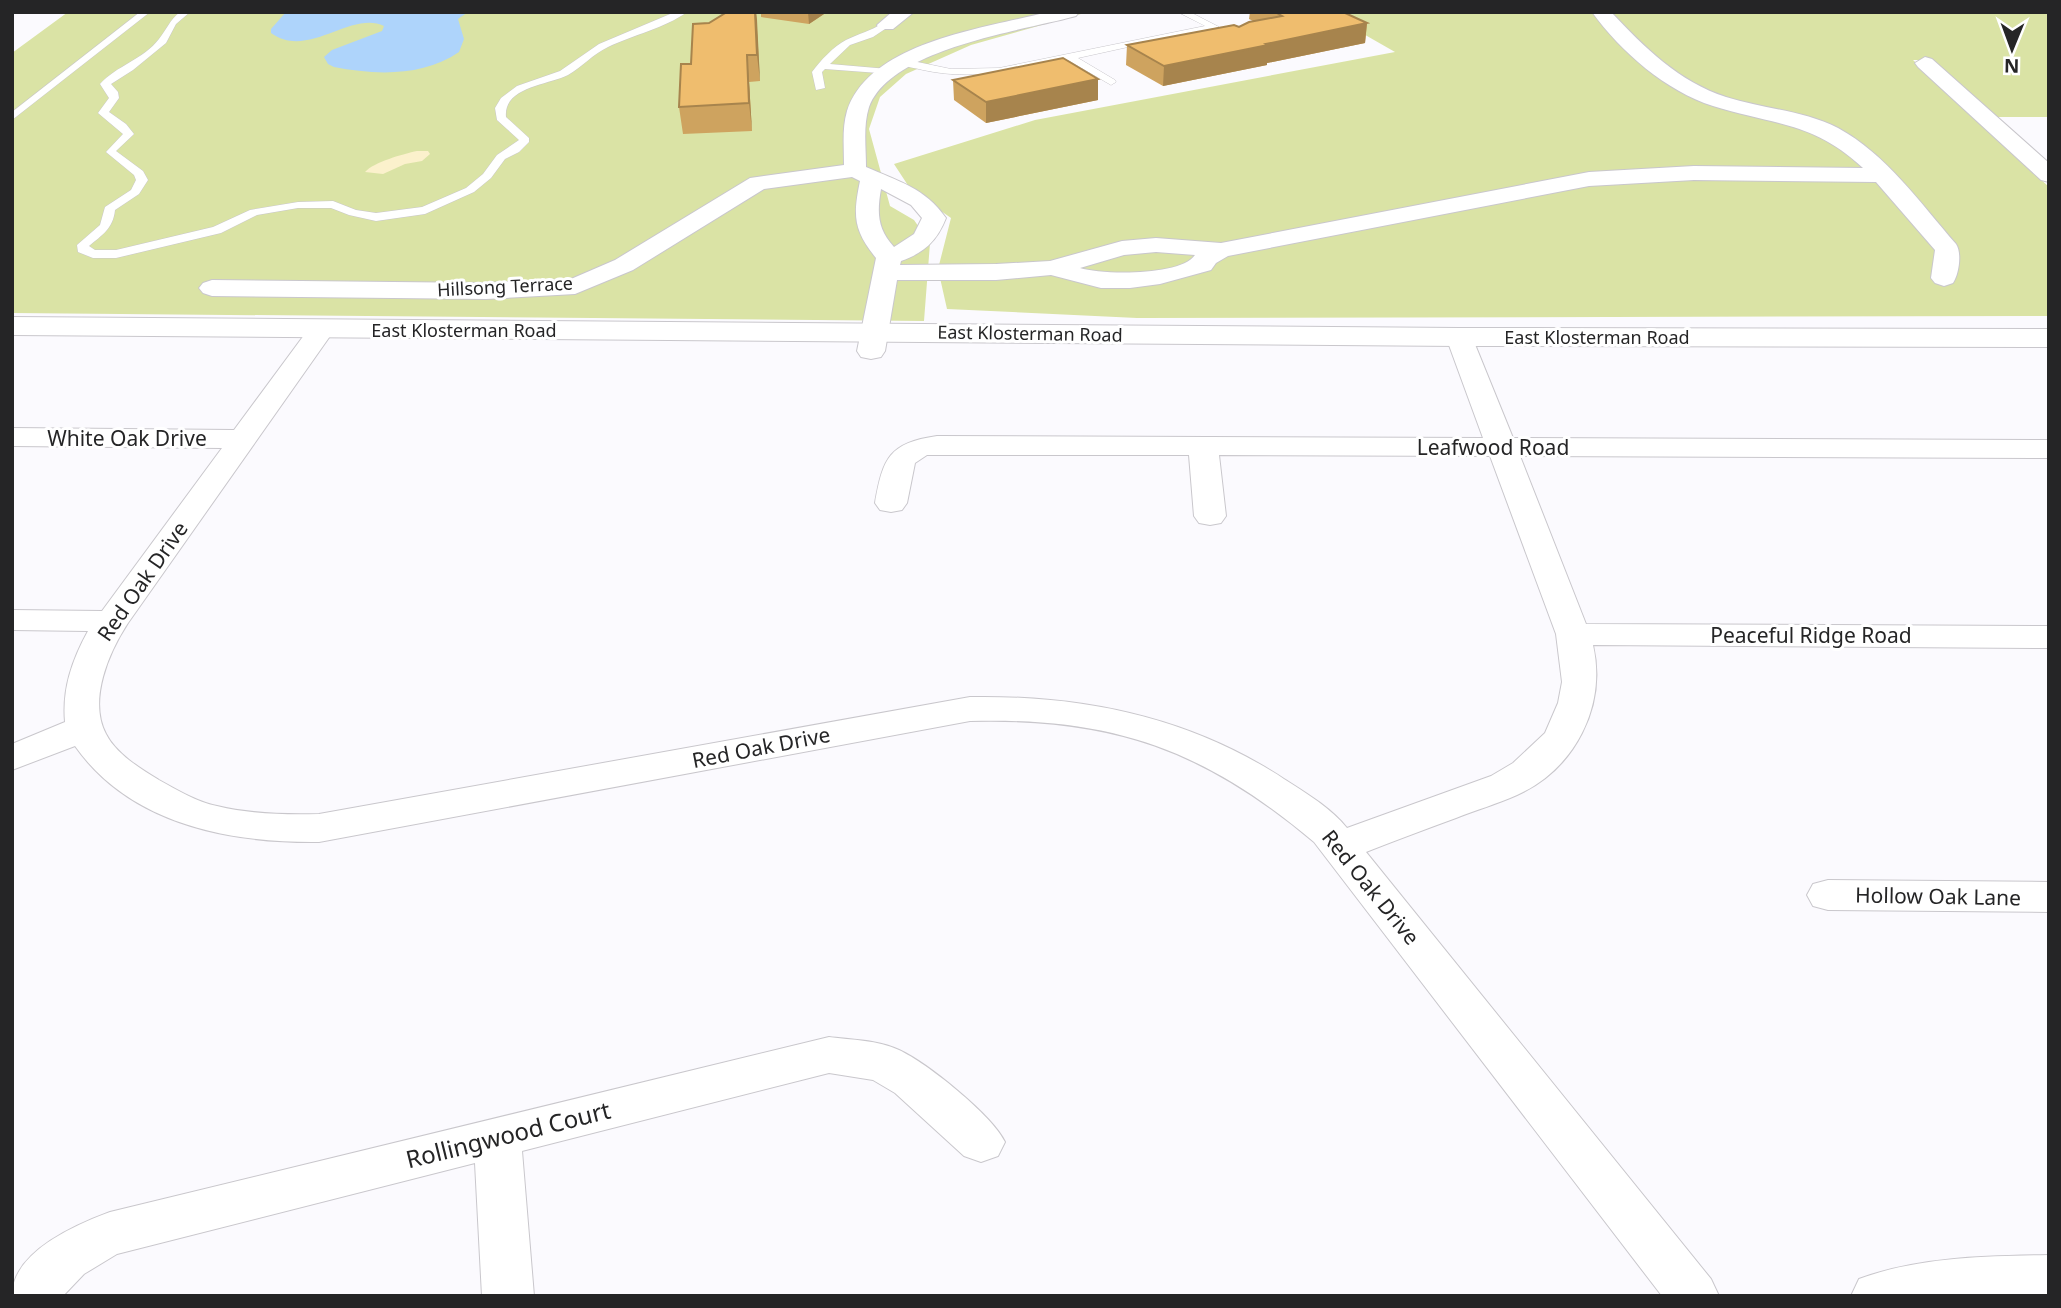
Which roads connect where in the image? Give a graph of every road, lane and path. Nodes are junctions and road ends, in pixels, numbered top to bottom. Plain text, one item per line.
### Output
1 (146, 12) edge
2 (186, 12) edge
3 (683, 12) edge
4 (905, 12) edge
5 (1070, 12) edge
6 (1182, 12) edge
7 (1601, 12) edge
8 (1031, 17) edge
9 (886, 25) joint
10 (1069, 56) junction
11 (1925, 63) dead end
12 (822, 66) junction
13 (895, 67) junction
14 (1111, 82) dead end
15 (820, 88) dead end
16 (12, 117) edge
17 (864, 175) junction
18 (1881, 175) junction
19 (2049, 175) edge
20 (867, 216) junction
21 (934, 218) junction
22 (1136, 247) junction
23 (1214, 254) junction
24 (888, 265) junction
25 (1051, 268) junction
26 (1156, 273) junction
27 (1944, 278) dead end
28 (212, 288) dead end
29 (12, 326) edge
30 (2049, 338) edge
31 (314, 339) junction
32 (873, 341) junction
33 (1463, 346) junction
34 (12, 347) edge
35 (2049, 358) edge
36 (12, 437) edge
37 (241, 439) junction
38 (1203, 445) junction
39 (1501, 447) junction
40 (2049, 449) edge
41 (891, 503) dead end
42 (1210, 516) dead end
43 (12, 620) edge
44 (112, 621) junction
45 (1573, 634) junction
46 (2049, 637) edge
47 (85, 728) junction
48 (12, 758) edge
49 (1340, 846) junction
50 (1828, 895) dead end
51 (2049, 897) edge
52 (497, 1137) junction
53 (981, 1142) dead end
54 (2049, 1278) edge
55 (33, 1296) edge
56 (508, 1296) edge
57 (1693, 1296) edge
58 (1877, 1296) edge

1 - 16 lane
2 - 3 lane
4 - 9 street
5 - 8 street
6 - 10 lane
7 - 18 street
8 - 13 street
9 - 12 lane
10 - 13 lane
10 - 14 lane
11 - 19 street
12 - 13 lane
12 - 15 lane
13 - 17 street
17 - 20 street
17 - 21 street
17 - 28 street, Hillsong Terrace
18 - 23 street
18 - 27 street
20 - 21 street
20 - 24 street
21 - 24 street
22 - 23 street
22 - 25 street
22 - 26 street
23 - 26 street
24 - 25 street
24 - 32 street
25 - 26 street
29 - 31 main road, East Klosterman Road
30 - 33 main road, East Klosterman Road
31 - 32 main road, East Klosterman Road
31 - 34 main road, East Klosterman Road
31 - 37 street, Red Oak Drive
32 - 33 main road, East Klosterman Road
33 - 35 main road, East Klosterman Road
33 - 39 street
36 - 37 street, White Oak Drive
37 - 44 street, Red Oak Drive
38 - 39 street, Leafwood Road
38 - 41 street, Leafwood Road
38 - 42 street
39 - 40 street, Leafwood Road
39 - 45 street
43 - 44 street
44 - 47 street, Red Oak Drive
45 - 46 street, Peaceful Ridge Road
45 - 49 street
47 - 48 street
47 - 49 street, Red Oak Drive
49 - 57 street, Red Oak Drive
50 - 51 street, Hollow Oak Lane
52 - 53 street, Rollingwood Court
52 - 55 street, Rollingwood Court
52 - 56 street
54 - 58 street

